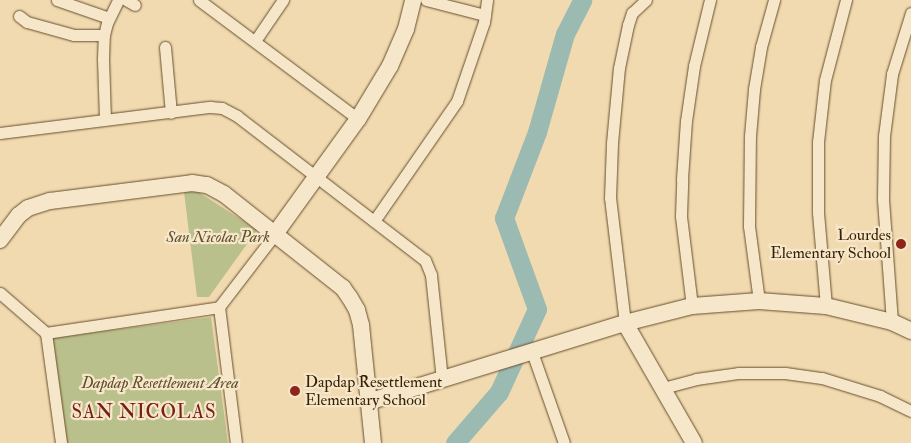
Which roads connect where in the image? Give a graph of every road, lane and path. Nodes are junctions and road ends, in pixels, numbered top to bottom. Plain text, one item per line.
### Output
1 (57, 0) edge
2 (118, 0) edge
3 (199, 0) edge
4 (283, 0) edge
5 (413, 0) edge
6 (426, 0) edge
7 (487, 0) edge
8 (646, 0) edge
9 (710, 0) edge
10 (774, 0) edge
11 (846, 0) edge
12 (911, 13) edge
13 (485, 15) junction
14 (19, 16) dead end
15 (109, 18) junction
16 (104, 35) junction
17 (255, 41) junction
18 (165, 47) dead end
19 (171, 113) junction
20 (105, 119) junction
21 (358, 119) junction
22 (0, 133) edge
23 (316, 175) junction
24 (374, 221) junction
25 (275, 234) junction
26 (0, 240) edge
27 (0, 293) edge
28 (759, 301) junction
29 (692, 306) junction
30 (826, 306) junction
31 (219, 307) junction
32 (892, 322) junction
33 (625, 323) junction
34 (911, 330) edge
35 (46, 333) junction
36 (527, 354) junction
37 (442, 380) junction
38 (663, 388) junction
39 (368, 402) junction
40 (911, 411) edge
41 (61, 443) edge
42 (236, 443) edge
43 (373, 443) edge
44 (564, 443) edge
45 (694, 443) edge

1 - 15 street
2 - 15 street
3 - 17 street
4 - 17 street
5 - 21 street
6 - 13 street
7 - 13 street
8 - 33 street
9 - 29 street
10 - 28 street
11 - 30 street
12 - 32 street
13 - 24 street
14 - 16 street
15 - 16 street
16 - 20 street
17 - 21 street
18 - 19 street
19 - 20 street
19 - 23 street
20 - 22 street
21 - 23 street
23 - 24 street
23 - 25 street
24 - 37 street
25 - 26 street
25 - 31 street
25 - 39 street
27 - 35 street
28 - 29 street
28 - 30 street
29 - 33 street
30 - 32 street
31 - 35 street
31 - 42 street
32 - 34 street
33 - 36 street
33 - 38 street
35 - 41 street
36 - 37 street
36 - 44 street
37 - 39 street
38 - 40 street
38 - 45 street
39 - 43 street

